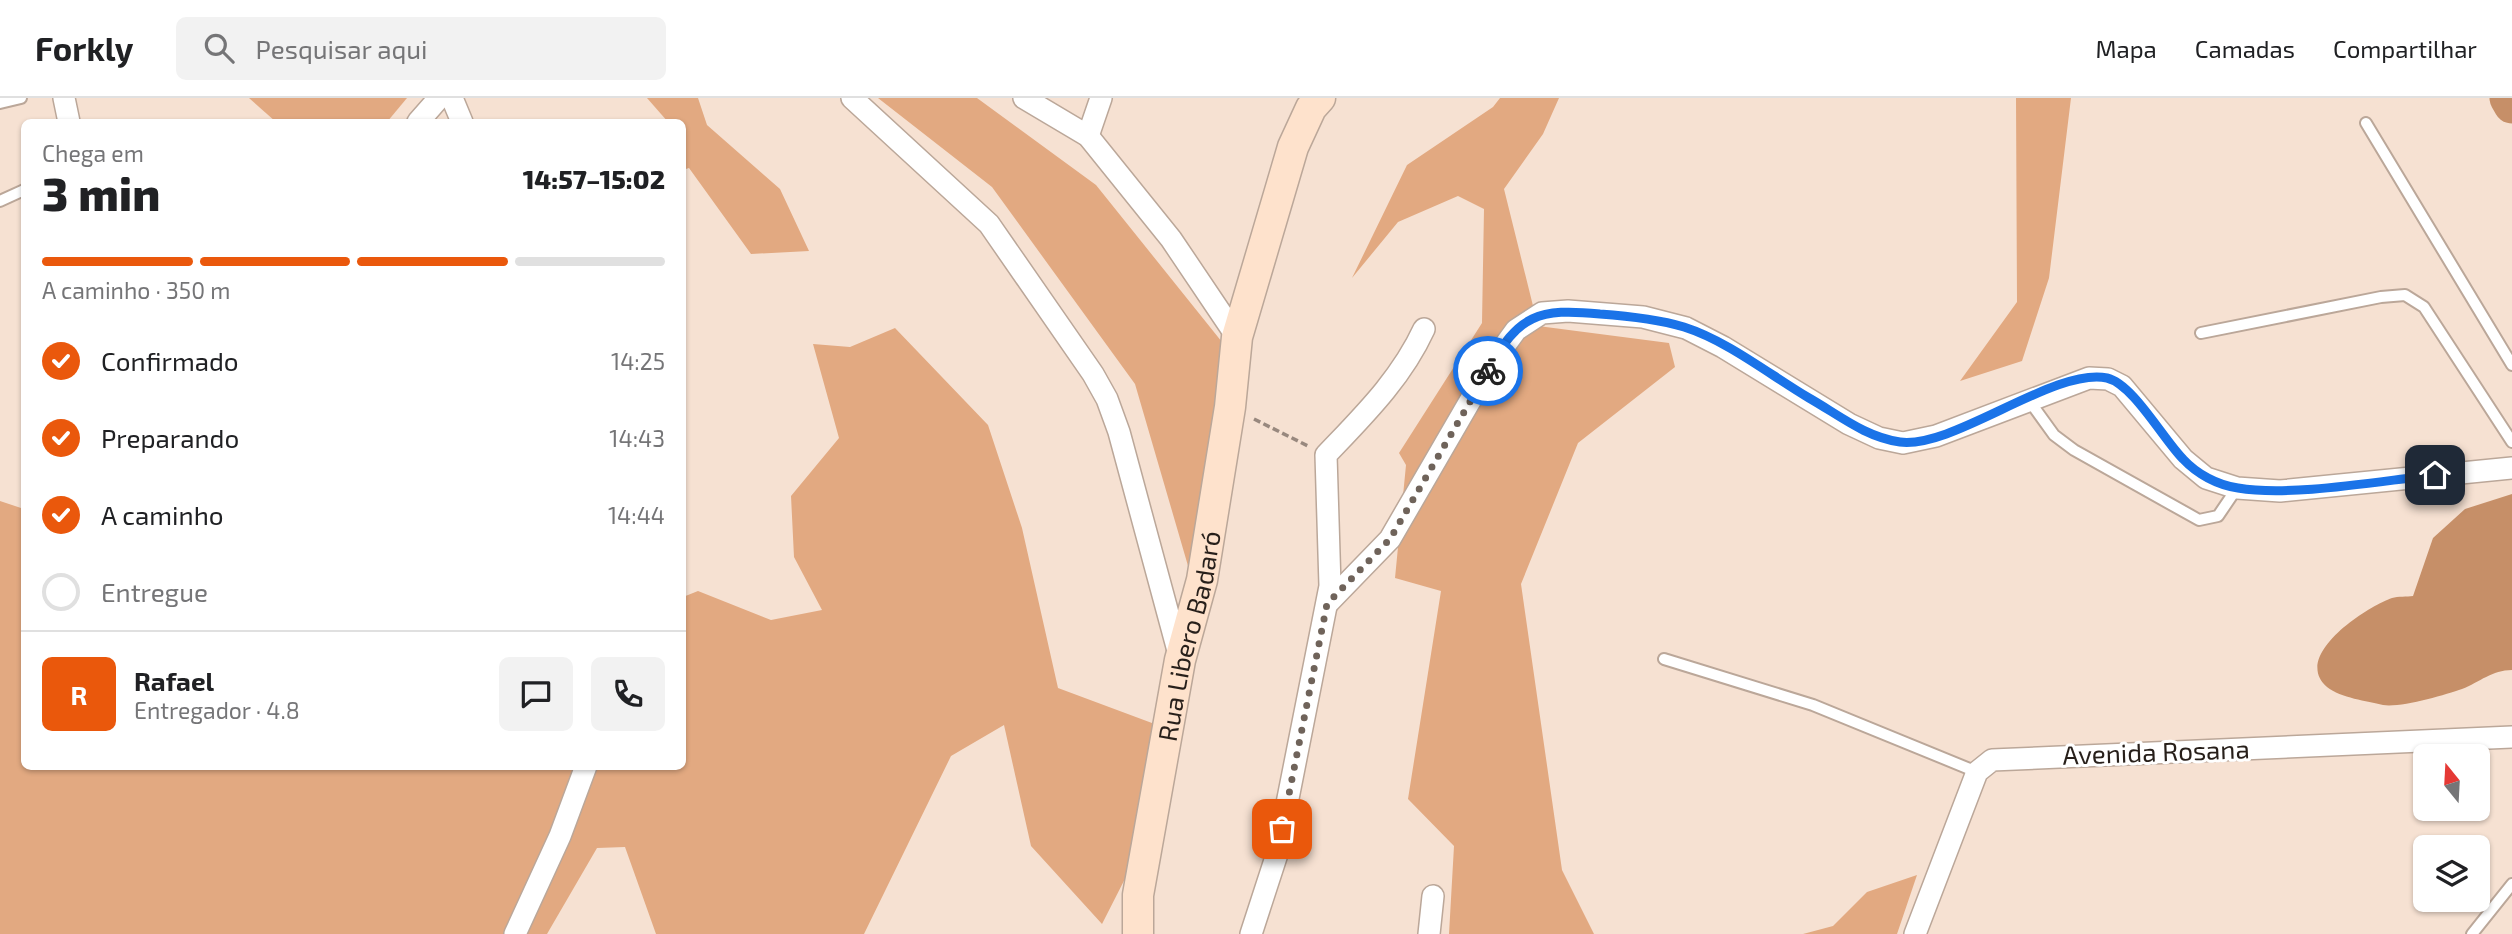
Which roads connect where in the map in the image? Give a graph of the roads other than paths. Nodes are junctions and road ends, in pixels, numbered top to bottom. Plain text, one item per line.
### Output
1 (21, 98) edge
2 (64, 98) edge
3 (439, 98) edge
4 (452, 98) edge
5 (852, 98) edge
6 (1024, 98) edge
7 (1101, 98) edge
8 (1320, 98) edge
9 (0, 103) edge
10 (68, 119) edge
11 (421, 119) edge
12 (461, 119) edge
13 (2366, 122) dead end
14 (1088, 136) junction
15 (21, 191) edge
16 (0, 201) edge
17 (1424, 329) dead end
18 (2202, 333) dead end
19 (1237, 337) junction
20 (2512, 365) edge
21 (2028, 399) junction
22 (2512, 442) edge
23 (2512, 468) edge
24 (2237, 488) junction
25 (1327, 604) junction
26 (1664, 659) dead end
27 (1180, 660) junction
28 (2512, 737) edge
29 (585, 770) edge
30 (1977, 772) junction
31 (2512, 884) edge
32 (1433, 896) dead end
33 (515, 934) edge
34 (1138, 934) edge
35 (1251, 934) edge
36 (1429, 934) edge
37 (1915, 934) edge
38 (2472, 934) edge

1 - 9 lane
2 - 10 street
3 - 11 street
4 - 12 street
5 - 27 street
6 - 14 street
7 - 14 street
8 - 19 street, Rua Libero Badaró
13 - 20 lane
14 - 19 street
15 - 16 lane
17 - 25 street
18 - 22 lane
19 - 27 street, Rua Libero Badaró
21 - 24 street
21 - 24 lane
21 - 25 street
23 - 24 street
25 - 35 street
26 - 30 lane
27 - 34 street, Rua Libero Badaró
28 - 30 street, Avenida Rosana
29 - 33 street
30 - 37 street
31 - 38 lane
32 - 36 street

